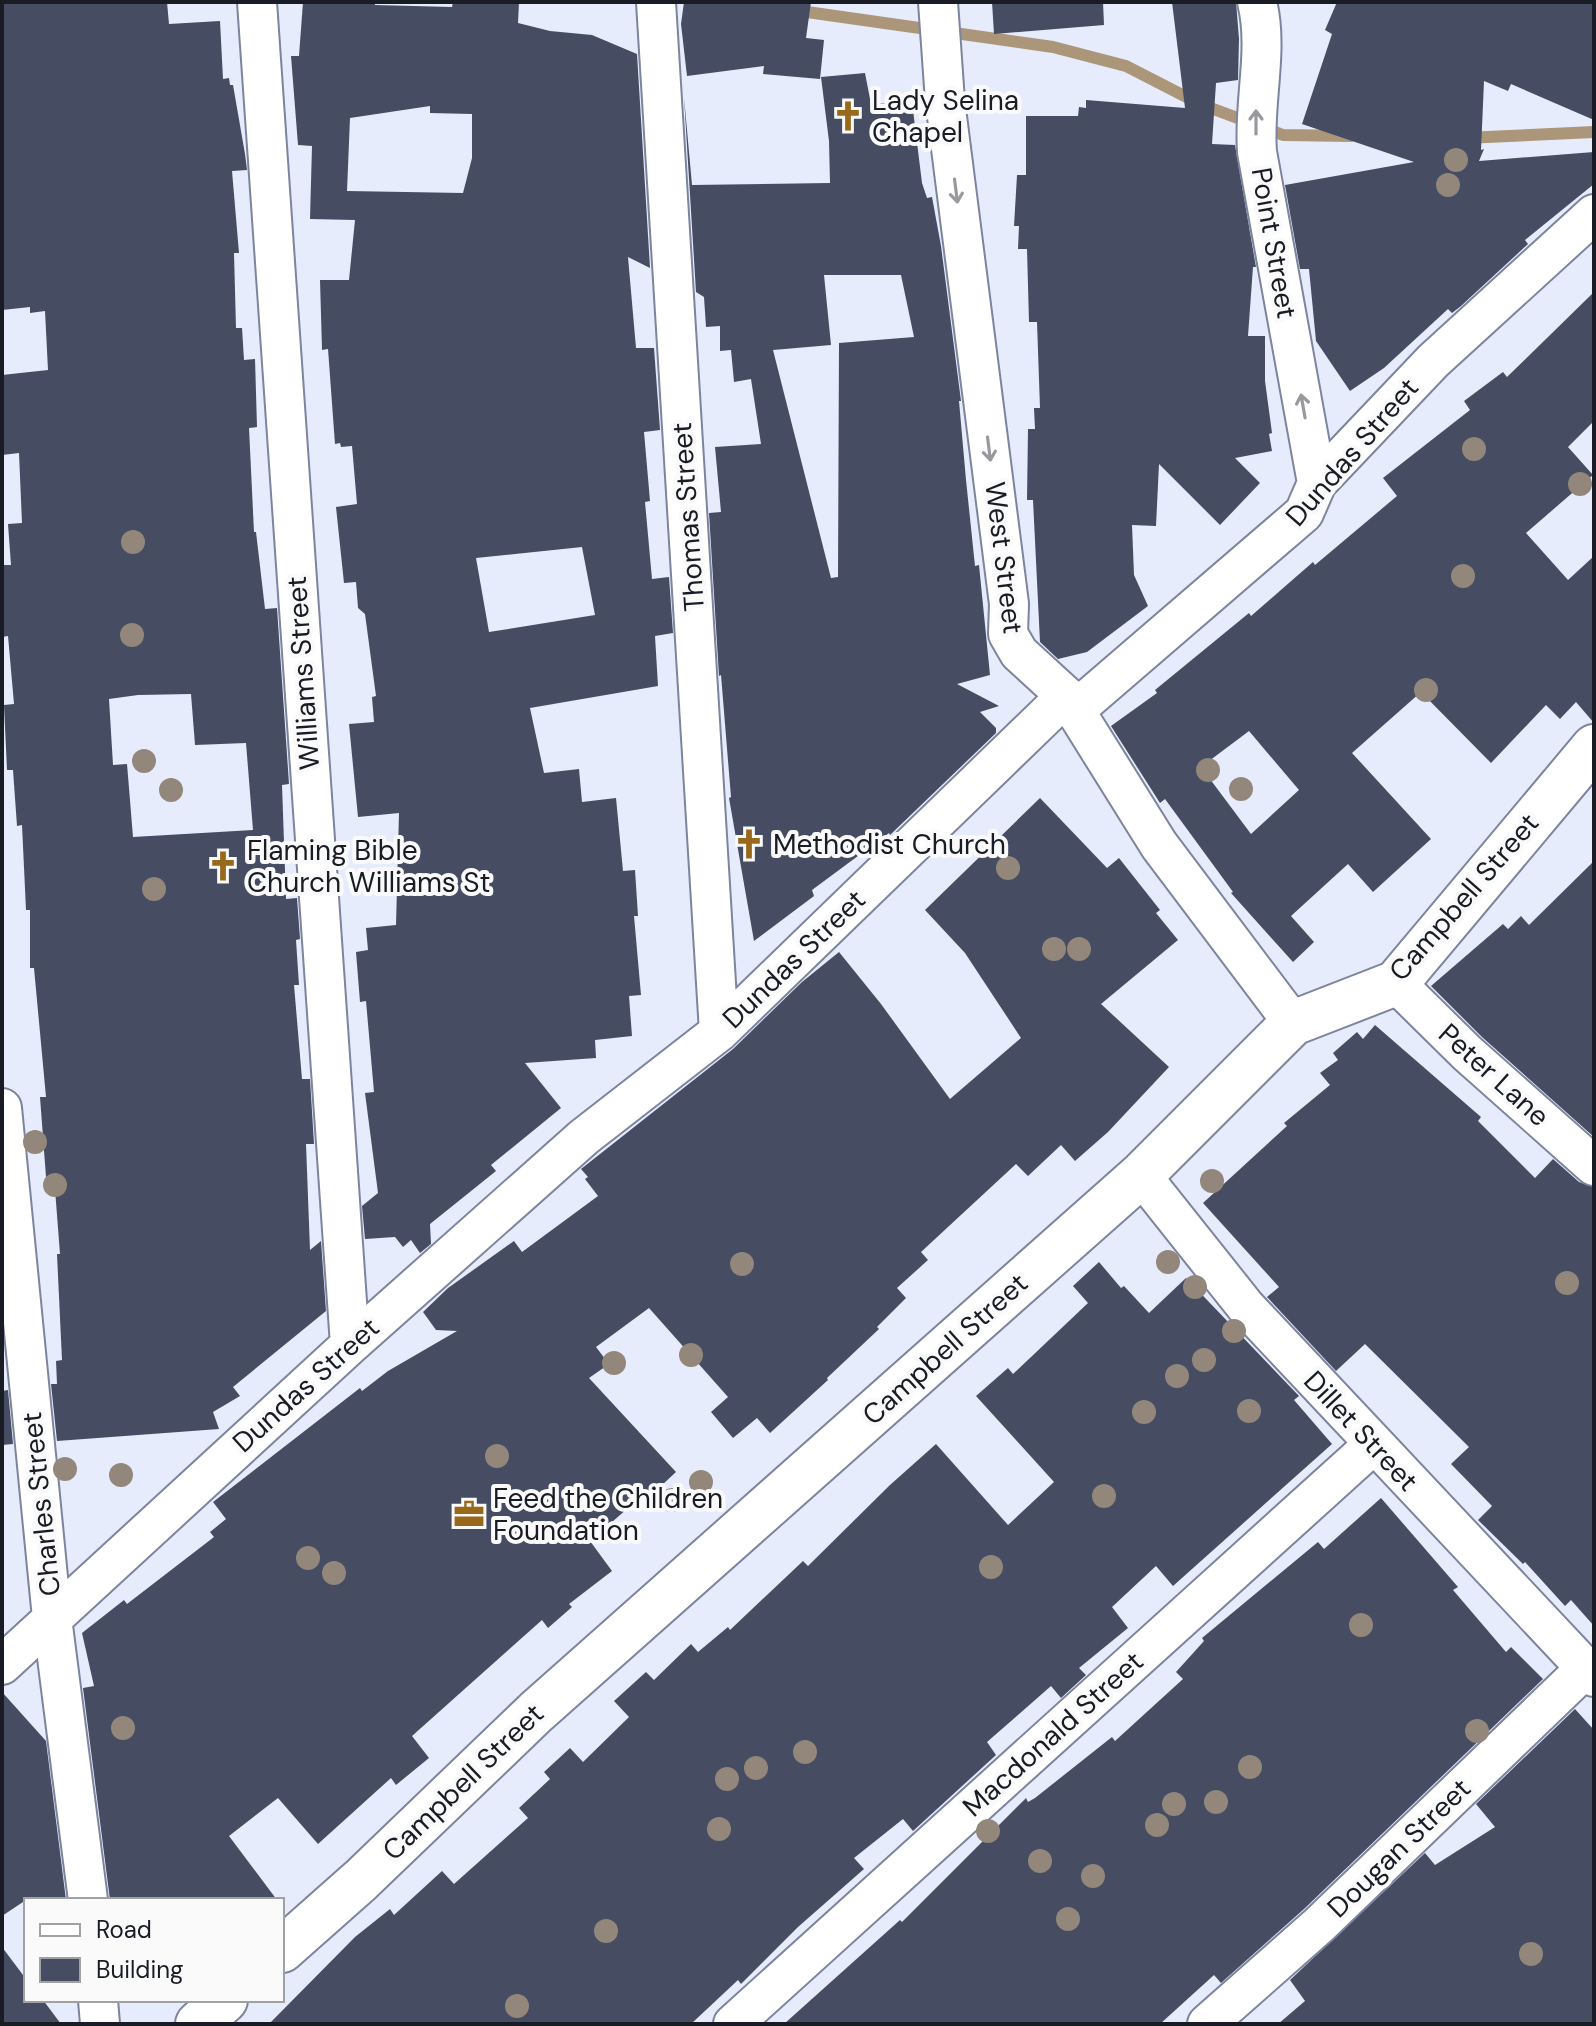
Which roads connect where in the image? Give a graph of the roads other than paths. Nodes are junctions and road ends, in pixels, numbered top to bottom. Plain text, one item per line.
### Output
1 (257, 2) edge
2 (656, 2) edge
3 (938, 2) edge
4 (1257, 2) edge
5 (1594, 214) edge
6 (1317, 483) junction
7 (1066, 696) junction
8 (1591, 755) edge
9 (1396, 983) junction
10 (1293, 1023) junction
11 (719, 1032) junction
12 (2, 1108) edge
13 (1594, 1166) edge
14 (1141, 1175) junction
15 (350, 1345) junction
16 (1373, 1445) junction
17 (52, 1618) junction
18 (2, 1665) edge
19 (1590, 1672) edge
20 (88, 1898) edge
21 (284, 1948) edge
22 (98, 2002) edge
23 (223, 2002) edge
24 (100, 2024) edge
25 (198, 2024) edge
26 (733, 2024) edge
27 (1207, 2024) edge

1 - 15 street, Williams Street
2 - 11 street, Thomas Street
3 -> 7 street, West Street
6 -> 4 street, Point Street
5 - 6 street, Dundas Street
6 - 7 street, Dundas Street
7 - 10 street, West Street
7 - 11 street, Dundas Street
8 - 9 main road, Campbell Street
9 - 10 main road, Campbell Street
9 - 13 street, Peter Lane
10 - 14 main road, Campbell Street
11 - 15 street, Dundas Street
12 - 17 street, Charles Street
14 - 16 street, Dillet Street
14 - 21 main road, Campbell Street
15 - 17 street, Dundas Street
16 - 19 street, Dillet Street
16 - 26 street, Macdonald Street
17 - 18 street, Dundas Street
17 - 20 street, Charles Street
19 - 27 street, Dougan Street
22 - 24 street
23 - 25 main road

